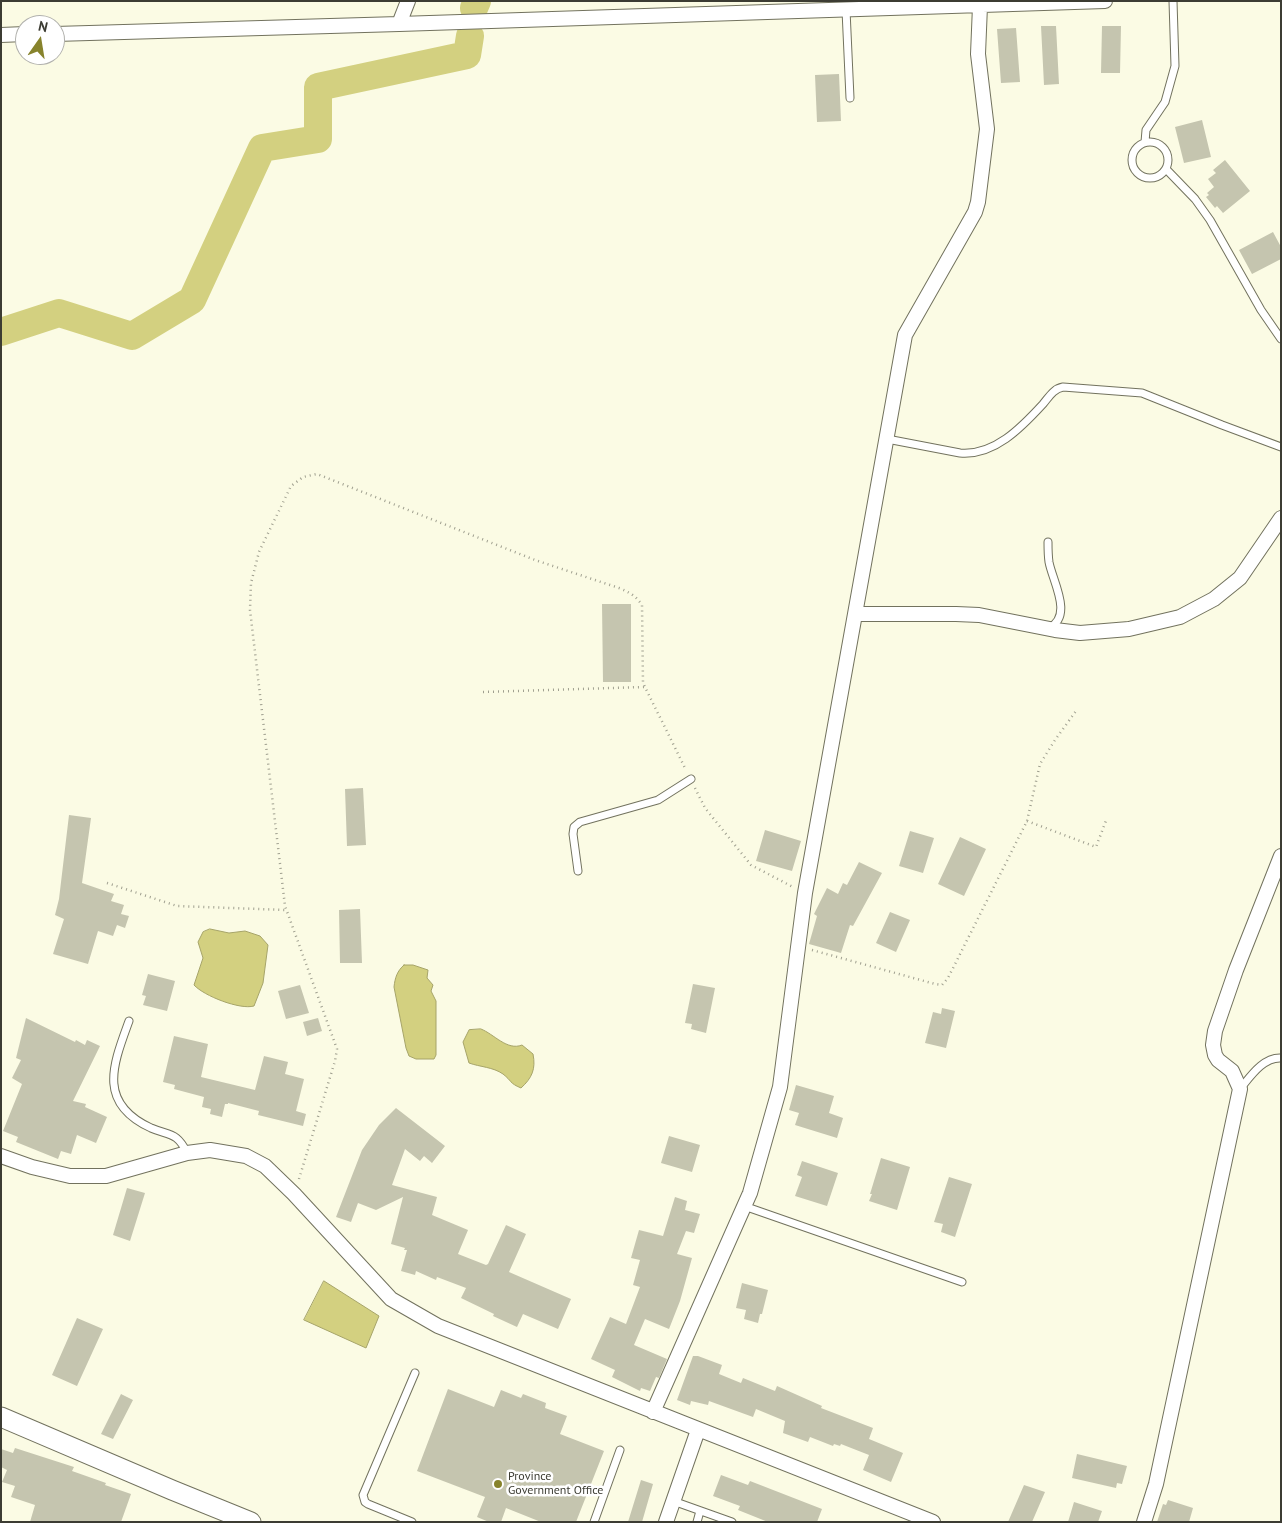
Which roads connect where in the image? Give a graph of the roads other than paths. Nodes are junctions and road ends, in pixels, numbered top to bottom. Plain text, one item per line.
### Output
1 (408, 1) edge
2 (1105, 1) edge
3 (1173, 1) edge
4 (980, 6) junction
5 (846, 10) junction
6 (398, 24) junction
7 (15, 34) edge
8 (65, 34) edge
9 (1, 35) edge
10 (850, 98) dead end
11 (1145, 142) junction
12 (1166, 169) junction
13 (1281, 339) edge
14 (887, 439) junction
15 (1281, 447) edge
16 (1281, 518) edge
17 (1048, 542) dead end
18 (855, 614) junction
19 (1047, 629) junction
20 (691, 779) road end
21 (1281, 856) edge
22 (578, 871) dead end
23 (129, 1021) dead end
24 (1281, 1058) edge
25 (1240, 1090) junction
26 (187, 1153) junction
27 (1, 1156) edge
28 (744, 1206) junction
29 (962, 1282) dead end
30 (416, 1373) dead end
31 (653, 1412) junction
32 (1, 1417) edge
33 (698, 1430) junction
34 (620, 1450) dead end
35 (673, 1501) junction
36 (700, 1511) junction
37 (251, 1522) edge
38 (412, 1522) edge
39 (594, 1522) edge
40 (666, 1522) edge
41 (697, 1522) edge
42 (732, 1522) edge
43 (933, 1522) edge
44 (1144, 1522) edge

1 - 6 street
2 - 4 street
3 - 11 lane
4 - 5 street
4 - 14 street
5 - 6 street
5 - 10 lane
6 - 8 street
7 - 9 street
11 - 12 lane
11 - 12 lane
12 - 13 lane
14 - 15 lane
14 - 18 street
16 - 19 street
17 - 19 lane
18 - 19 street
18 - 28 street
20 - 22 lane
21 - 25 street
23 - 26 lane
24 - 25 lane
25 - 44 street
26 - 27 street
26 - 31 street
28 - 29 lane
28 - 31 street
30 - 38 lane
31 - 33 street
32 - 37 street
33 - 35 street
33 - 43 street
34 - 39 lane
35 - 36 lane
35 - 40 street
36 - 41 lane
36 - 42 lane

